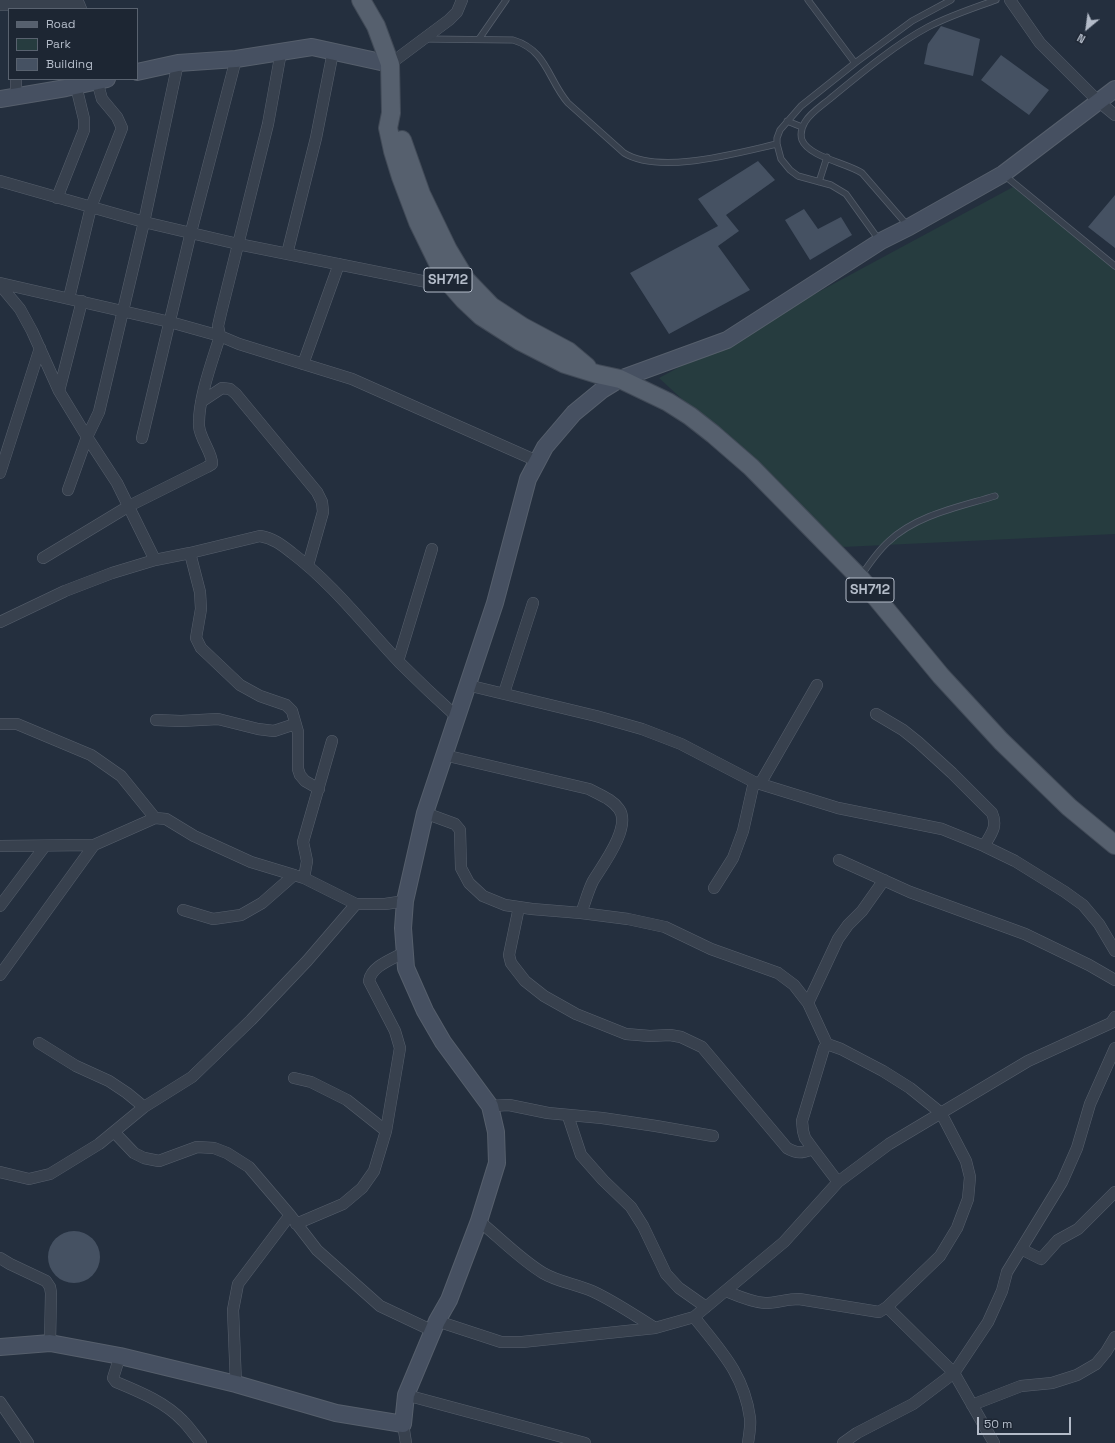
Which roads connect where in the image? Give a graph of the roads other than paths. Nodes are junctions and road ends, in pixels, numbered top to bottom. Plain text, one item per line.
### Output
1 (361, 0) edge
2 (462, 0) edge
3 (506, 0) edge
4 (808, 0) edge
5 (951, 0) edge
6 (996, 0) edge
7 (1010, 0) edge
8 (13, 4) edge
9 (0, 5) edge
10 (81, 8) edge
11 (424, 39) junction
12 (480, 39) junction
13 (281, 52) junction
14 (333, 52) junction
15 (236, 59) junction
16 (178, 63) junction
17 (855, 63) junction
18 (390, 64) junction
19 (138, 72) edge
20 (16, 80) edge
21 (89, 82) edge
22 (1115, 90) edge
23 (16, 96) junction
24 (0, 99) edge
25 (1098, 101) junction
26 (1115, 115) edge
27 (787, 121) junction
28 (802, 127) junction
29 (777, 144) junction
30 (827, 157) junction
31 (1003, 174) junction
32 (0, 181) edge
33 (819, 182) junction
34 (57, 198) junction
35 (91, 207) junction
36 (144, 222) junction
37 (909, 227) junction
38 (191, 232) junction
39 (881, 242) junction
40 (238, 244) junction
41 (287, 254) junction
42 (339, 264) junction
43 (1115, 266) edge
44 (458, 282) junction
45 (0, 284) edge
46 (69, 298) junction
47 (82, 301) junction
48 (122, 310) junction
49 (170, 322) junction
50 (220, 336) junction
51 (40, 348) junction
52 (303, 364) junction
53 (620, 379) junction
54 (59, 391) junction
55 (201, 402) junction
56 (88, 437) junction
57 (142, 438) dead end
58 (538, 461) junction
59 (0, 473) edge
60 (68, 490) dead end
61 (995, 496) dead end
62 (129, 506) junction
63 (432, 549) dead end
64 (190, 553) junction
65 (42, 558) dead end
66 (155, 560) junction
67 (308, 565) junction
68 (860, 578) junction
69 (533, 604) dead end
70 (0, 622) edge
71 (398, 660) junction
72 (467, 685) junction
73 (817, 685) dead end
74 (504, 693) junction
75 (876, 714) dead end
76 (457, 716) junction
77 (156, 720) dead end
78 (0, 724) edge
79 (295, 724) junction
80 (332, 741) dead end
81 (444, 755) junction
82 (757, 783) junction
83 (319, 788) junction
84 (425, 813) junction
85 (155, 818) junction
86 (94, 845) junction
87 (1115, 845) edge
88 (0, 846) edge
89 (45, 846) junction
90 (984, 846) junction
91 (839, 860) dead end
92 (299, 877) junction
93 (884, 880) junction
94 (714, 888) dead end
95 (405, 901) junction
96 (356, 904) junction
97 (0, 906) edge
98 (519, 907) junction
99 (183, 910) dead end
100 (581, 913) junction
101 (1115, 951) edge
102 (405, 952) junction
103 (0, 975) edge
104 (1115, 980) edge
105 (808, 1003) junction
106 (1114, 1024) edge
107 (39, 1043) dead end
108 (827, 1044) junction
109 (1115, 1048) edge
110 (294, 1078) dead end
111 (490, 1106) junction
112 (144, 1107) junction
113 (941, 1113) junction
114 (568, 1116) junction
115 (386, 1131) junction
116 (114, 1132) junction
117 (713, 1136) dead end
118 (812, 1149) junction
119 (0, 1172) edge
120 (838, 1182) junction
121 (1115, 1192) edge
122 (293, 1219) junction
123 (479, 1221) junction
124 (1021, 1249) junction
125 (0, 1258) edge
126 (726, 1291) junction
127 (706, 1307) junction
128 (888, 1307) junction
129 (694, 1317) junction
130 (435, 1326) junction
131 (655, 1328) junction
132 (1115, 1337) edge
133 (50, 1343) junction
134 (0, 1347) edge
135 (120, 1356) junction
136 (954, 1373) junction
137 (236, 1384) junction
138 (406, 1395) junction
139 (0, 1402) edge
140 (972, 1405) junction
141 (403, 1424) junction
142 (28, 1443) edge
143 (201, 1443) edge
144 (406, 1443) edge
145 (585, 1443) edge
146 (748, 1443) edge
147 (843, 1443) edge
148 (994, 1443) edge

1 - 18 main road, SH712
2 - 11 street
3 - 12 lane
4 - 17 lane
5 - 17 lane
6 - 28 lane
7 - 25 street
8 - 9 street
8 - 10 street
11 - 12 lane
11 - 18 street
12 - 29 lane
13 - 14 street
13 - 15 street
13 - 40 street
14 - 18 street
14 - 41 street
15 - 16 street
15 - 38 street
16 - 19 street
16 - 36 street
17 - 27 lane
18 - 44 main road, SH712
20 - 23 street
21 - 23 street
21 - 34 street
21 - 35 street
22 - 25 street
23 - 24 street
25 - 26 street
25 - 31 street
27 - 28 lane
27 - 29 lane
28 - 30 lane
29 - 33 lane
30 - 33 lane
30 - 37 lane
31 - 37 street
31 - 43 lane
32 - 34 street
33 - 39 lane
34 - 35 street
35 - 36 street
35 - 46 street
36 - 38 street
36 - 48 street
37 - 39 street
38 - 40 street
38 - 49 street
39 - 53 street
40 - 41 street
40 - 50 street
41 - 42 street
42 - 44 street
42 - 52 street
44 - 53 main road, SH712
45 - 46 street
45 - 51 street
46 - 47 street
47 - 48 street
47 - 54 street
48 - 49 street
48 - 56 street
49 - 50 street
49 - 57 street
50 - 52 street
50 - 55 street
51 - 54 street
51 - 59 street
52 - 58 street
53 - 58 street
53 - 68 main road, SH712
54 - 56 street
55 - 62 street
55 - 67 street
56 - 60 street
56 - 62 street
58 - 72 street
61 - 68 lane
62 - 65 street
62 - 66 street
63 - 71 street
64 - 66 street
64 - 67 street
64 - 79 street
66 - 70 street
67 - 71 street
68 - 87 main road, SH712
69 - 74 street
71 - 76 street
72 - 74 street
72 - 76 street
73 - 82 street
74 - 82 street
75 - 90 street
76 - 81 street
77 - 79 street
78 - 85 street
79 - 83 street
80 - 83 street
81 - 84 street
81 - 100 street
82 - 90 street
82 - 94 street
83 - 92 street
84 - 95 street
84 - 98 street
85 - 86 street
85 - 92 street
86 - 89 street
86 - 103 street
88 - 89 street
89 - 97 street
90 - 101 street
91 - 93 street
92 - 96 street
92 - 99 street
93 - 104 street
93 - 105 street
95 - 96 street
95 - 102 street
96 - 112 street
98 - 100 street
98 - 118 street
100 - 105 street
102 - 111 street
102 - 115 street
105 - 108 street
106 - 113 street
107 - 112 street
108 - 113 street
108 - 118 street
109 - 124 street
110 - 115 street
111 - 114 street
111 - 123 street
112 - 116 street
113 - 120 street
113 - 128 street
114 - 117 street
114 - 127 street
115 - 122 street
116 - 119 street
116 - 122 street
118 - 120 street
120 - 126 street
121 - 124 street
122 - 130 street
122 - 137 street
123 - 130 street
123 - 131 street
124 - 136 street
125 - 133 street
126 - 127 street
126 - 128 street
127 - 129 street
128 - 136 street
129 - 131 street
129 - 146 street
130 - 131 street
130 - 138 street
132 - 140 street
133 - 134 street
133 - 135 street
135 - 137 street
135 - 143 street
136 - 140 street
136 - 147 street
137 - 141 street
138 - 141 street
138 - 145 street
139 - 142 street
140 - 148 street
141 - 144 street

